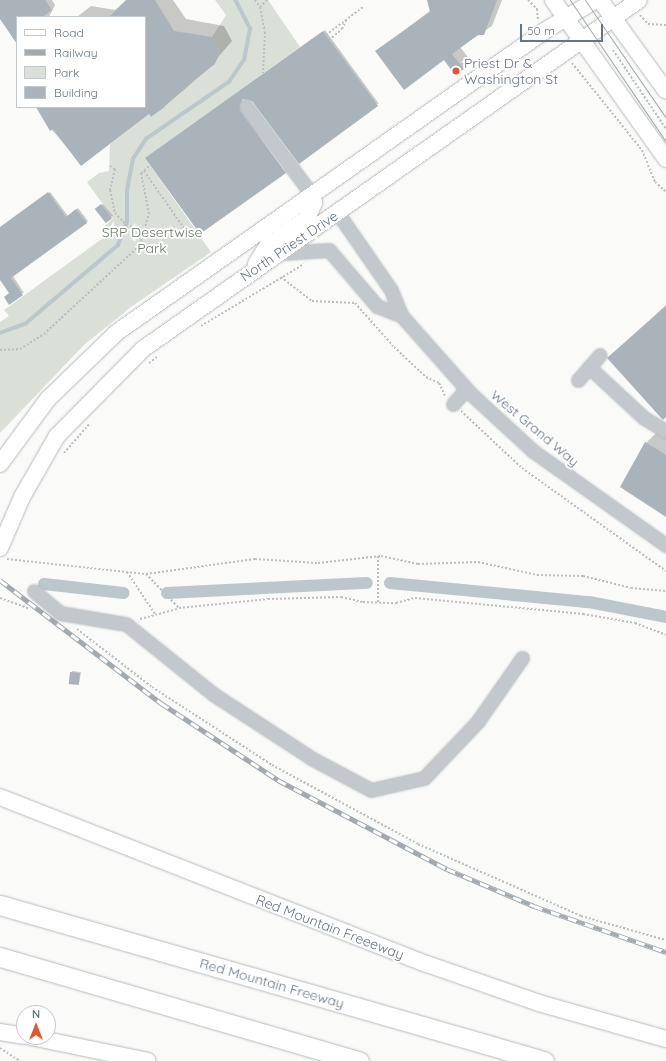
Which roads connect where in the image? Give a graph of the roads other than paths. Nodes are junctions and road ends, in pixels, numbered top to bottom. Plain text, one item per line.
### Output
1 (596, 0) edge
2 (600, 0) edge
3 (546, 3) edge
4 (640, 7) edge
5 (566, 17) junction
6 (614, 18) junction
7 (583, 41) junction
8 (666, 91) edge
9 (246, 106) dead end
10 (666, 159) edge
11 (312, 195) junction
12 (337, 212) junction
13 (277, 253) junction
14 (252, 270) junction
15 (402, 315) junction
16 (600, 355) dead end
17 (589, 367) junction
18 (578, 380) dead end
19 (466, 389) junction
20 (454, 404) road end
21 (666, 431) edge
22 (2, 460) edge
23 (666, 545) edge
24 (0, 548) edge
25 (34, 591) dead end
26 (522, 658) dead end
27 (0, 797) edge
28 (0, 893) edge
29 (0, 905) edge
30 (99, 931) junction
31 (0, 957) edge
32 (0, 960) edge
33 (21, 964) junction
34 (0, 1032) edge
35 (16, 1035) edge
36 (666, 1039) edge
37 (56, 1042) edge
38 (148, 1061) edge
39 (359, 1061) edge
40 (544, 1061) edge

1 - 5 main road, North Priest Drive
2 - 6 main road
3 - 5 main road
4 - 6 main road, North Priest Drive
5 - 7 main road
5 - 11 main road, North Priest Drive
6 - 7 main road, North Priest Drive
6 - 8 main road
7 - 10 main road
7 - 12 main road, North Priest Drive
9 - 11 street
11 - 14 main road
11 - 22 main road, North Priest Drive
12 - 13 main road, North Priest Drive
12 - 15 street, West Grand Way
13 - 14 main road, North Priest Drive
13 - 15 street, West Grand Way
14 - 24 main road, North Priest Drive
15 - 19 street, West Grand Way
16 - 17 street
17 - 18 street
17 - 21 street
19 - 20 street
19 - 23 street, West Grand Way
25 - 26 street
27 - 36 main road, Red Mountain Freeeway
28 - 30 highway
29 - 30 highway, Red Mountain Freeway
30 - 40 highway, Red Mountain Freeway
31 - 33 highway
32 - 33 highway
33 - 39 highway
34 - 35 main road
37 - 38 main road

